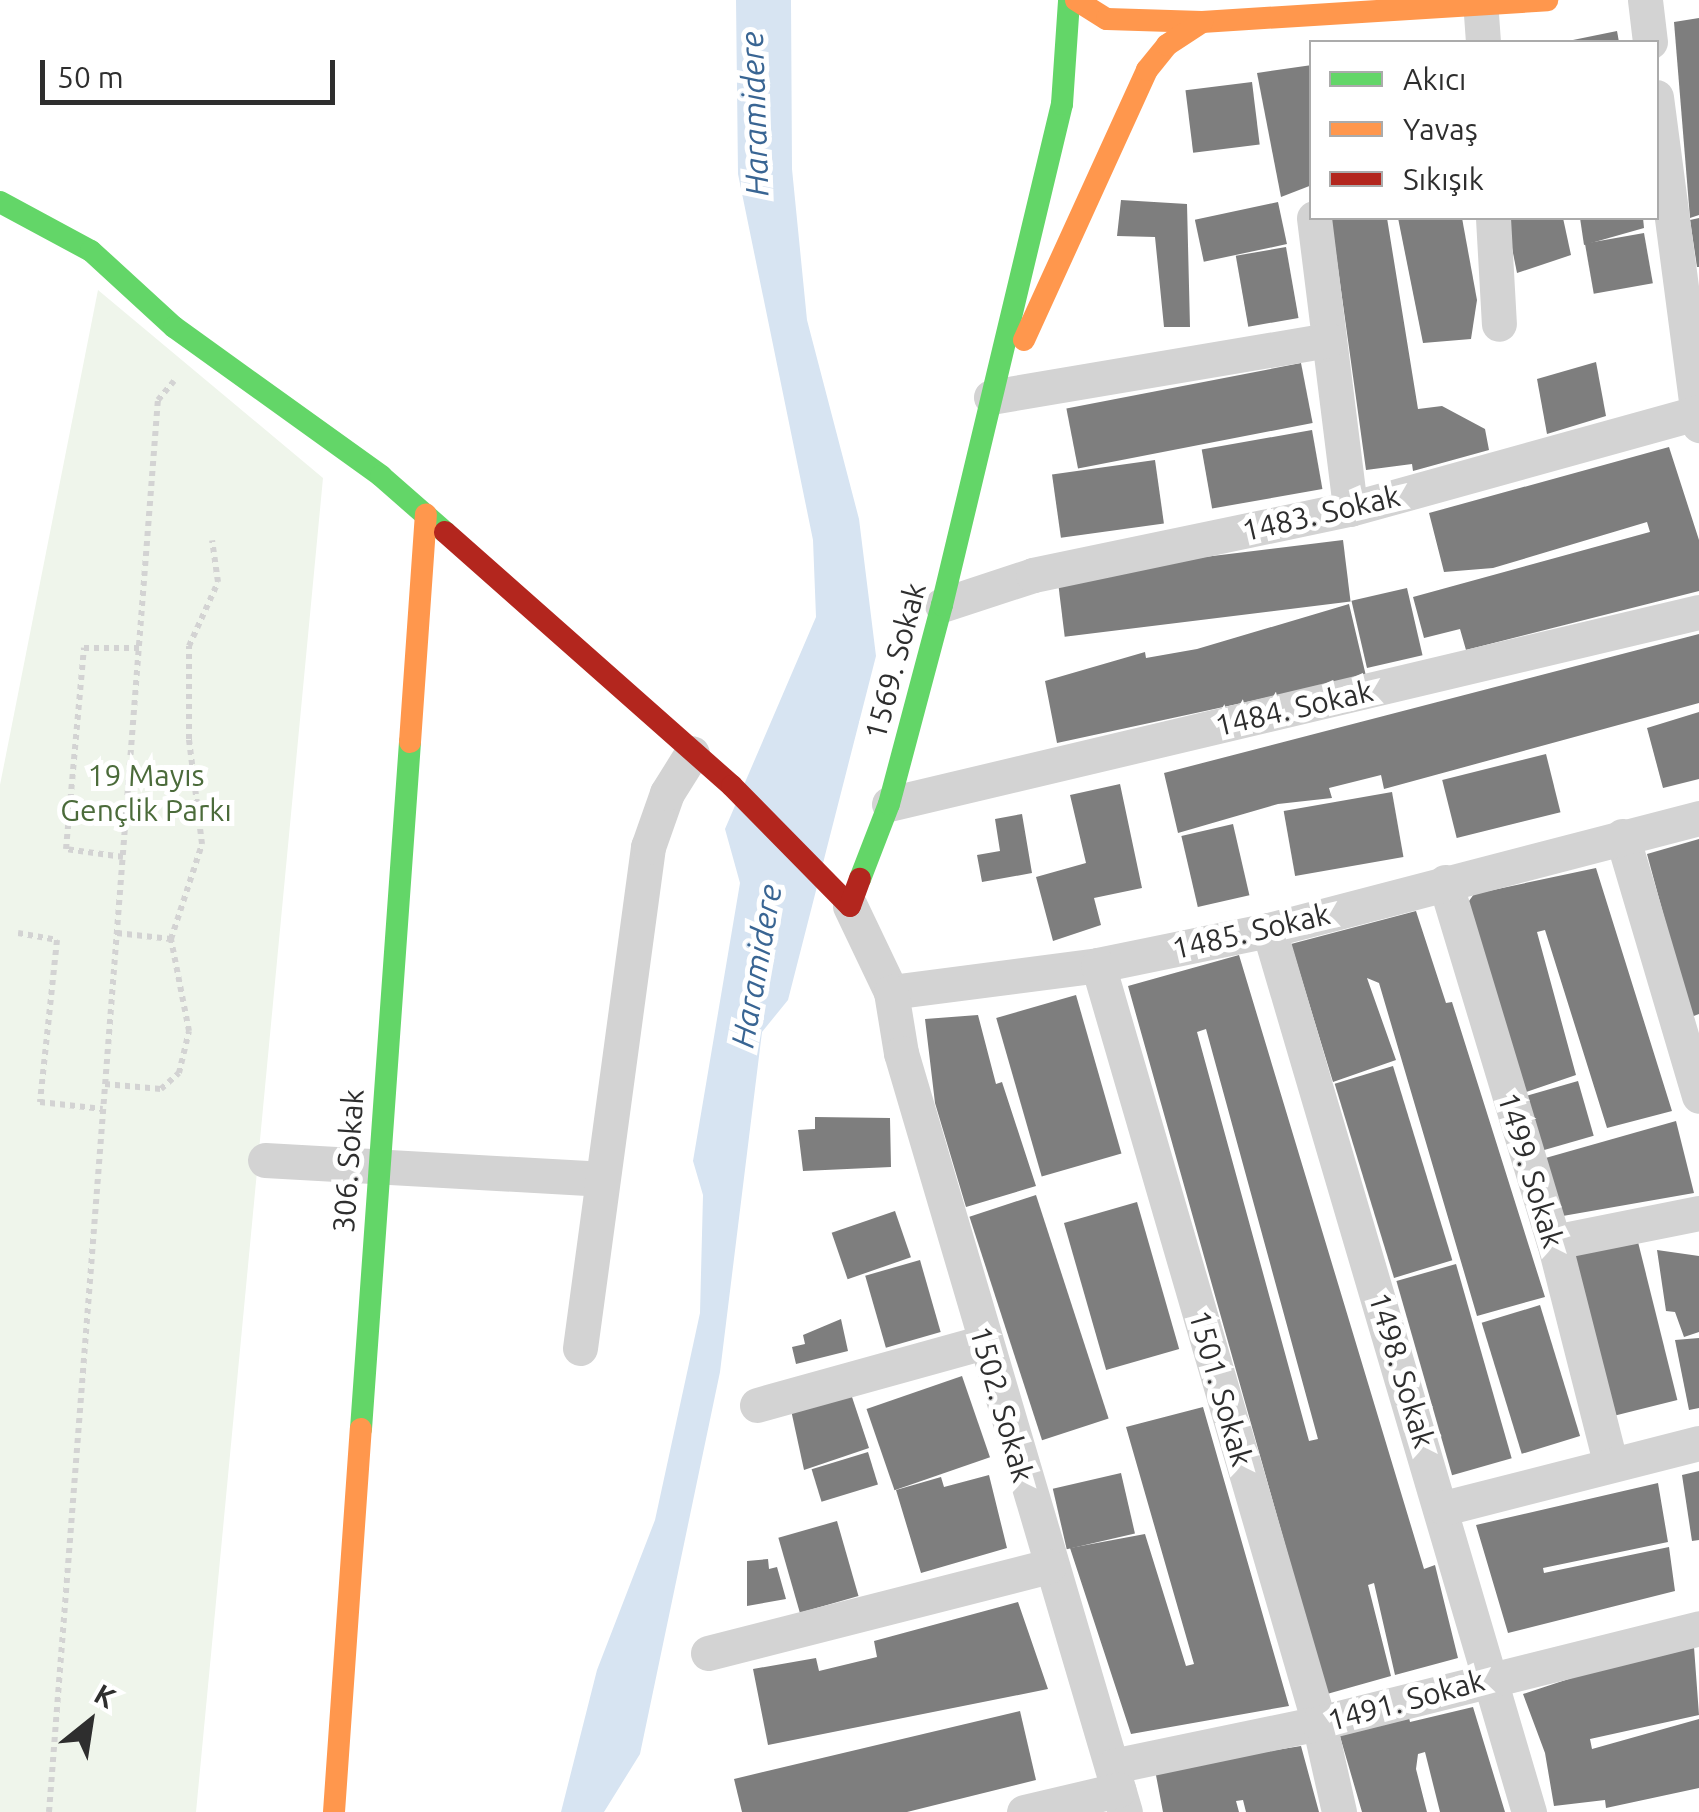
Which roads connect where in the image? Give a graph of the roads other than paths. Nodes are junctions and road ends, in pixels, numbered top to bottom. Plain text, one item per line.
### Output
1 (1073, 0) edge
2 (1546, 0) edge
3 (1644, 0) edge
4 (1480, 2) edge
5 (1202, 22) junction
6 (1354, 28) edge
7 (1483, 40) edge
8 (1650, 40) edge
9 (1659, 119) edge
10 (0, 202) edge
11 (1314, 220) edge
12 (1493, 220) edge
13 (1499, 324) dead end
14 (1328, 340) junction
15 (991, 397) junction
16 (1698, 417) edge
17 (1350, 509) junction
18 (426, 515) junction
19 (942, 605) junction
20 (1699, 612) edge
21 (692, 754) junction
22 (890, 804) junction
23 (1699, 818) edge
24 (1622, 836) junction
25 (1444, 882) junction
26 (840, 894) junction
27 (1269, 930) junction
28 (1098, 965) junction
29 (891, 992) junction
30 (1699, 1096) edge
31 (265, 1160) dead end
32 (376, 1169) junction
33 (600, 1179) junction
34 (1699, 1213) edge
35 (1554, 1242) junction
36 (984, 1342) junction
37 (580, 1348) dead end
38 (756, 1405) dead end
39 (1699, 1443) edge
40 (1610, 1461) junction
41 (1444, 1508) junction
42 (1049, 1566) junction
43 (1699, 1628) edge
44 (708, 1653) dead end
45 (1490, 1677) junction
46 (1319, 1723) junction
47 (1119, 1789) edge
48 (334, 1812) edge
49 (1024, 1812) edge
50 (1339, 1812) edge
51 (1529, 1812) edge

1 - 5 street
1 - 15 street, 1569. Sokak
2 - 4 street
3 - 8 street
4 - 6 street
4 - 7 street
5 - 6 street
5 - 15 street, 1569. Sokak
9 - 16 street
10 - 18 street
11 - 14 street
12 - 13 street
14 - 15 street
14 - 17 street
15 - 19 street, 1569. Sokak
16 - 17 street, 1483. Sokak
17 - 19 street, 1483. Sokak
18 - 21 street
18 - 32 street, 306. Sokak
19 - 22 street, 1569. Sokak
20 - 22 street, 1484. Sokak
21 - 26 street
21 - 33 street
22 - 26 street, 1569. Sokak
23 - 24 street, 1485. Sokak
24 - 25 street, 1485. Sokak
24 - 30 street
25 - 27 street, 1485. Sokak
25 - 35 street, 1499. Sokak
26 - 29 street
27 - 28 street, 1485. Sokak
27 - 41 street, 1498. Sokak
28 - 29 street, 1485. Sokak
28 - 46 street, 1501. Sokak
29 - 36 street, 1502. Sokak
31 - 32 street
32 - 33 street
32 - 48 street, 306. Sokak
33 - 37 street
34 - 35 street
35 - 40 street, 1499. Sokak
36 - 38 street
36 - 42 street, 1502. Sokak
39 - 40 street
40 - 41 street
41 - 45 street, 1498. Sokak
42 - 44 street
42 - 47 street, 1502. Sokak
43 - 45 street, 1491. Sokak
45 - 46 street, 1491. Sokak
45 - 51 street, 1498. Sokak
46 - 47 street, 1491. Sokak
46 - 50 street, 1501. Sokak
47 - 49 street, 1491. Sokak

